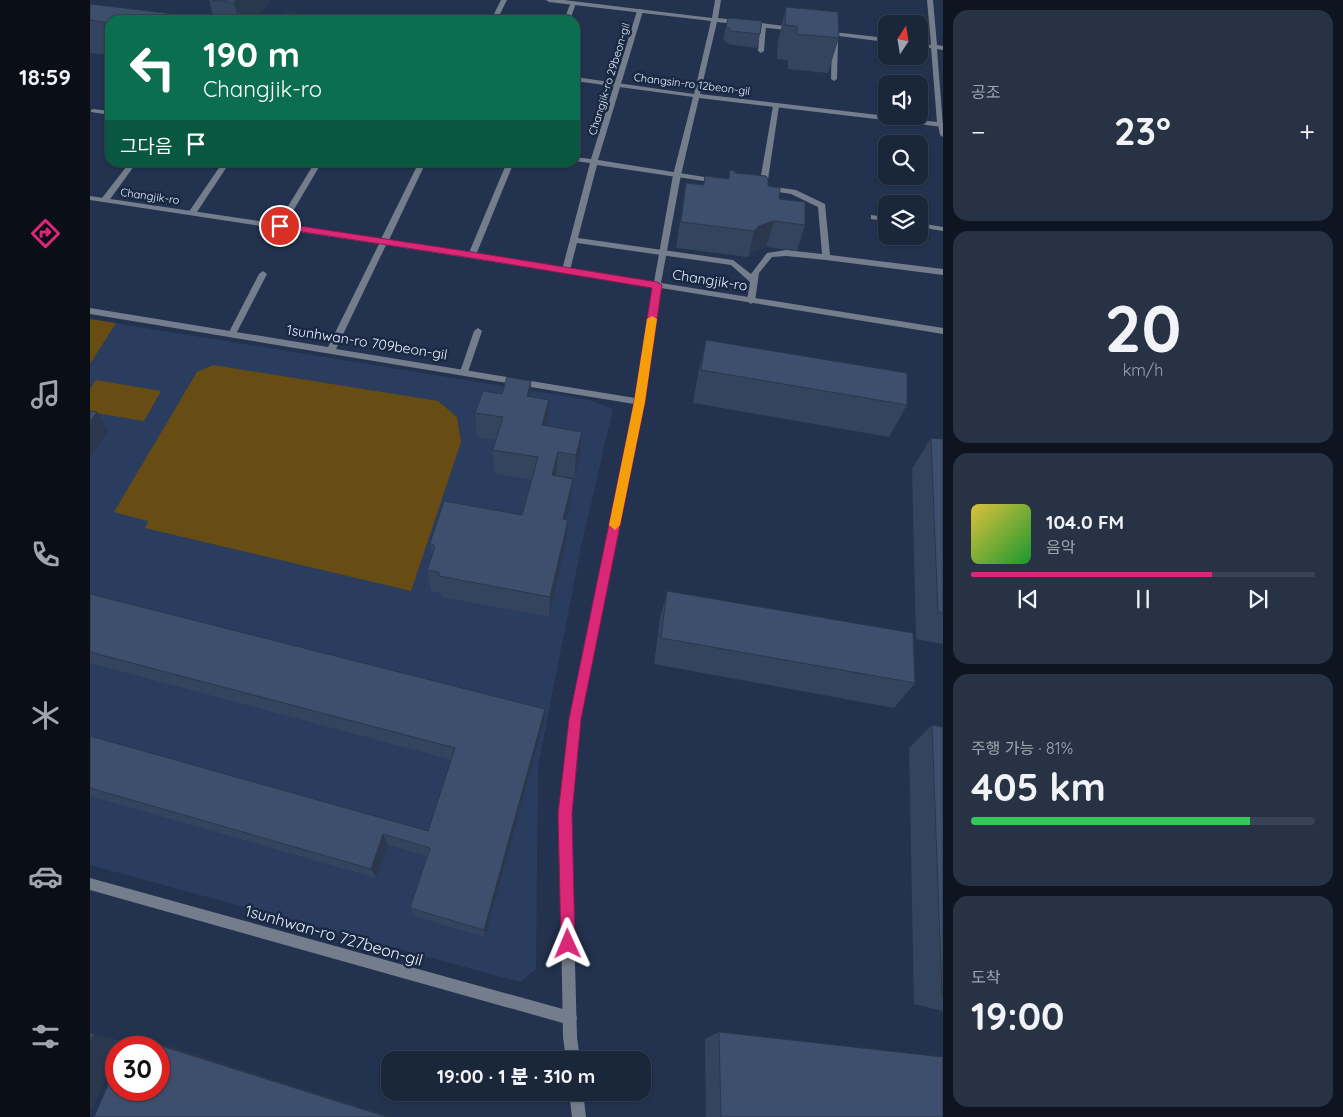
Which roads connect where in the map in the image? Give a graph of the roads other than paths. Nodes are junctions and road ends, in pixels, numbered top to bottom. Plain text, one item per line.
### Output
1 (504, 0) edge
2 (549, 0) edge
3 (718, 0) edge
4 (930, 0) edge
5 (573, 3) junction
6 (640, 10) junction
7 (496, 15) edge
8 (569, 15) edge
9 (715, 19) junction
10 (764, 25) junction
11 (799, 30) edge
12 (817, 32) edge
13 (835, 34) junction
14 (878, 39) edge
15 (928, 45) edge
16 (934, 46) junction
17 (943, 48) edge
18 (761, 51) dead end
19 (834, 79) dead end
20 (580, 81) edge
21 (617, 85) junction
22 (697, 96) junction
23 (776, 106) junction
24 (93, 111) dead end
25 (105, 112) edge
26 (942, 125) edge
27 (943, 135) edge
28 (580, 160) edge
29 (594, 162) junction
30 (130, 167) edge
31 (224, 167) edge
32 (316, 167) edge
33 (421, 167) edge
34 (509, 167) edge
35 (678, 174) junction
36 (725, 182) edge
37 (754, 186) edge
38 (763, 187) junction
39 (90, 198) edge
40 (105, 200) junction
41 (192, 213) junction
42 (874, 217) dead end
43 (878, 218) edge
44 (280, 226) junction
45 (928, 226) edge
46 (943, 229) edge
47 (574, 240) junction
48 (384, 241) junction
49 (663, 253) junction
50 (472, 255) junction
51 (826, 257) junction
52 (566, 270) junction
53 (943, 272) edge
54 (263, 274) dead end
55 (754, 280) junction
56 (657, 285) junction
57 (751, 301) junction
58 (90, 311) edge
59 (478, 331) dead end
60 (943, 331) edge
61 (232, 334) junction
62 (331, 350) junction
63 (464, 372) junction
64 (640, 402) junction
65 (90, 884) edge
66 (570, 1018) junction
67 (572, 1051) edge
68 (577, 1101) edge
69 (579, 1117) edge

1 - 7 street
2 - 5 street
3 - 9 street
4 - 16 street
5 - 6 street
5 - 8 street
6 - 9 street
6 - 21 street, Changjik-ro 29beon-gil
9 - 10 street
9 - 22 street
10 - 11 street
10 - 18 street
12 - 13 street
13 - 14 street
13 - 19 street
15 - 16 street
16 - 17 street
16 - 26 street
20 - 21 street, Changsin-ro 12beon-gil
21 - 22 street, Changsin-ro 12beon-gil
21 - 29 street, Changjik-ro 29beon-gil
22 - 23 street, Changsin-ro 12beon-gil
22 - 35 street
23 - 26 street, Changsin-ro 12beon-gil
23 - 38 street
24 - 25 street
26 - 27 street
28 - 29 street
29 - 35 street
29 - 47 street, Changjik-ro 29beon-gil
30 - 40 street, Changjik-ro
31 - 41 street, Changjik-ro
32 - 44 street
33 - 48 street
34 - 50 street
35 - 36 street
35 - 49 street
37 - 38 street
38 - 51 street
39 - 40 street, Changjik-ro
40 - 41 street, Changjik-ro
41 - 44 street, Changjik-ro
42 - 43 street
44 - 48 street, Changjik-ro
45 - 46 street
47 - 49 street
47 - 52 street, Changjik-ro 29beon-gil
48 - 50 street, Changjik-ro
48 - 62 street
49 - 55 street
49 - 56 street
50 - 52 street, Changjik-ro
51 - 53 street
51 - 55 street
52 - 56 street, Changjik-ro
54 - 61 street
55 - 57 street
56 - 57 street, Changjik-ro
56 - 64 street
57 - 60 street, Changjik-ro
58 - 61 street, 1sunhwan-ro 709beon-gil
59 - 63 street
61 - 62 street, 1sunhwan-ro 709beon-gil
62 - 63 street, 1sunhwan-ro 709beon-gil
63 - 64 street, 1sunhwan-ro 709beon-gil
64 - 66 street
65 - 66 street, 1sunhwan-ro 727beon-gil
66 - 67 street
68 - 69 street

